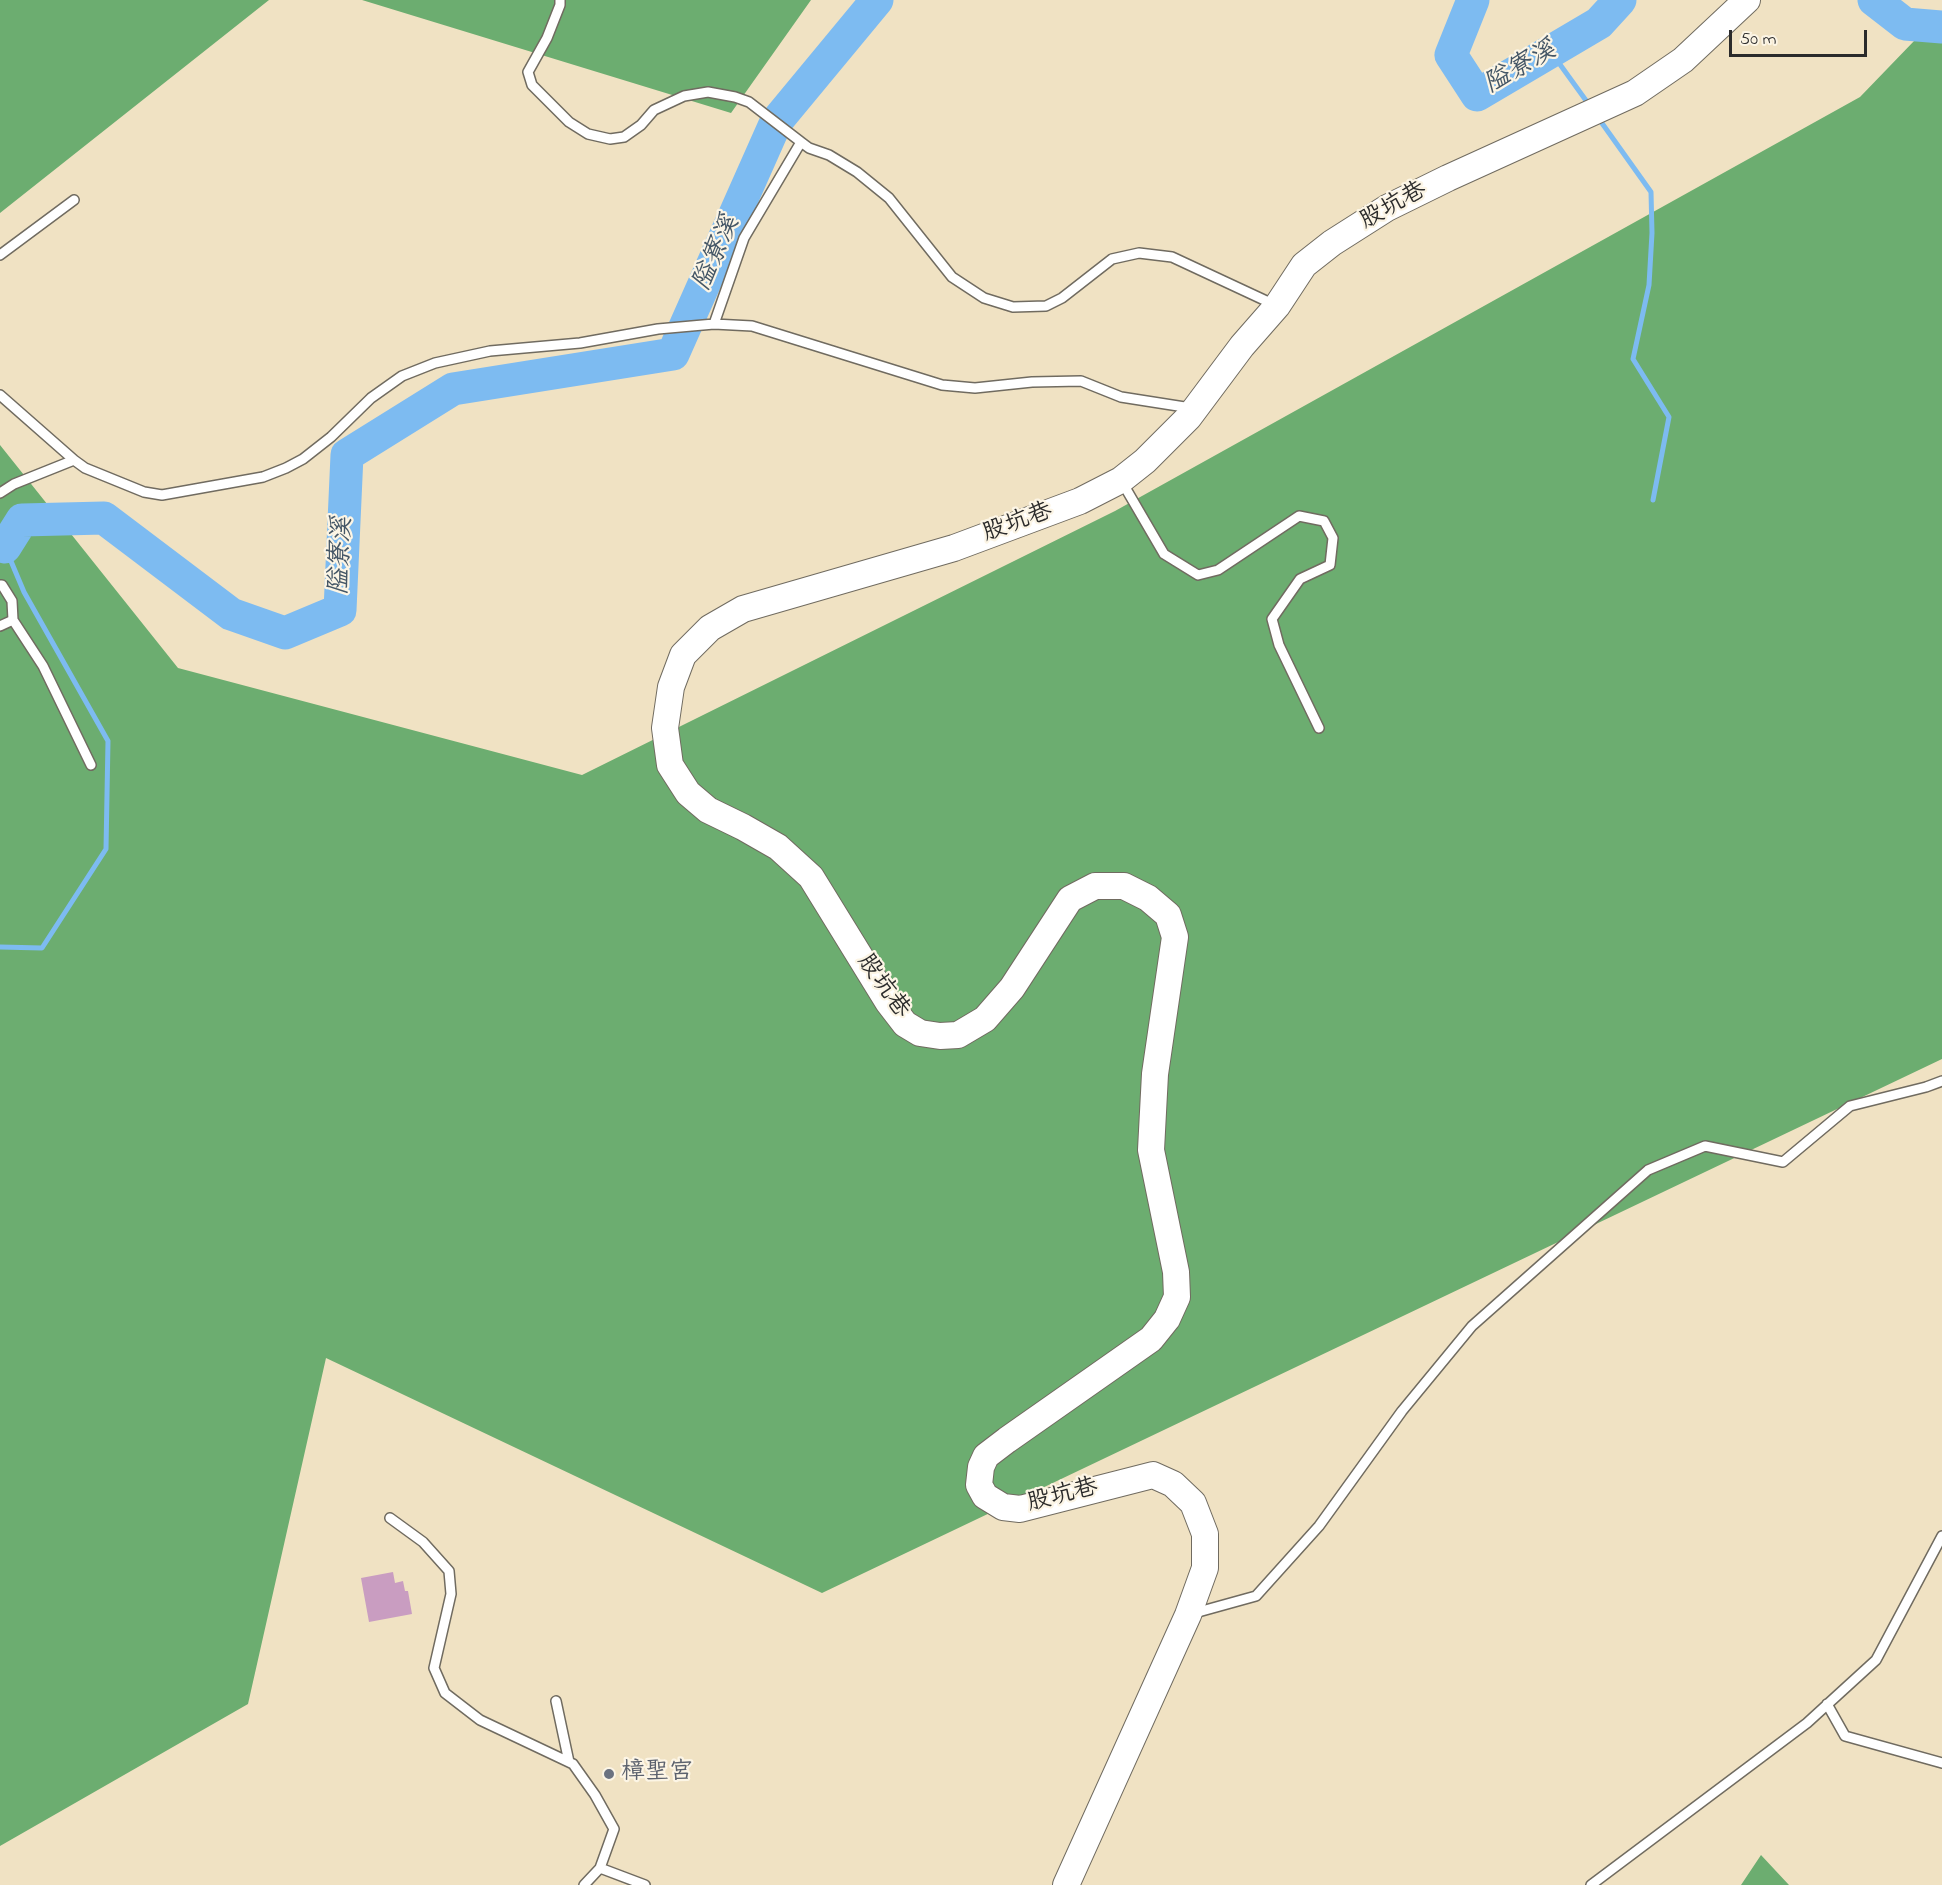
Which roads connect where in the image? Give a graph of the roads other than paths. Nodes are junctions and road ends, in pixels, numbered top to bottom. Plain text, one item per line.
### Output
1 (560, 0) edge
2 (1747, 0) edge
3 (801, 142) junction
4 (74, 200) dead end
5 (0, 255) edge
6 (1277, 306) junction
7 (714, 324) junction
8 (0, 395) edge
9 (1196, 408) junction
10 (74, 460) junction
11 (1121, 480) junction
12 (0, 493) edge
13 (0, 585) edge
14 (13, 620) junction
15 (0, 626) edge
16 (1319, 728) dead end
17 (91, 765) dead end
18 (1942, 1081) edge
19 (390, 1518) dead end
20 (1942, 1536) edge
21 (1188, 1615) junction
22 (556, 1701) dead end
23 (1827, 1704) junction
24 (569, 1762) junction
25 (1942, 1763) edge
26 (600, 1868) junction
27 (584, 1885) edge
28 (645, 1885) edge
29 (1066, 1885) edge
30 (1591, 1885) edge

1 - 3 lane
2 - 6 street, 股坑巷
3 - 6 lane
3 - 7 lane
4 - 5 lane
6 - 9 street, 股坑巷
7 - 9 lane
7 - 10 lane
8 - 10 lane
9 - 11 street, 股坑巷
10 - 12 lane
11 - 16 lane
11 - 21 street, 股坑巷
13 - 14 lane
14 - 15 lane
14 - 17 lane
18 - 21 lane
19 - 24 lane
20 - 23 lane
21 - 29 street, 股坑巷
22 - 24 lane
23 - 25 lane
23 - 30 lane
24 - 26 lane
26 - 27 lane
26 - 28 lane

